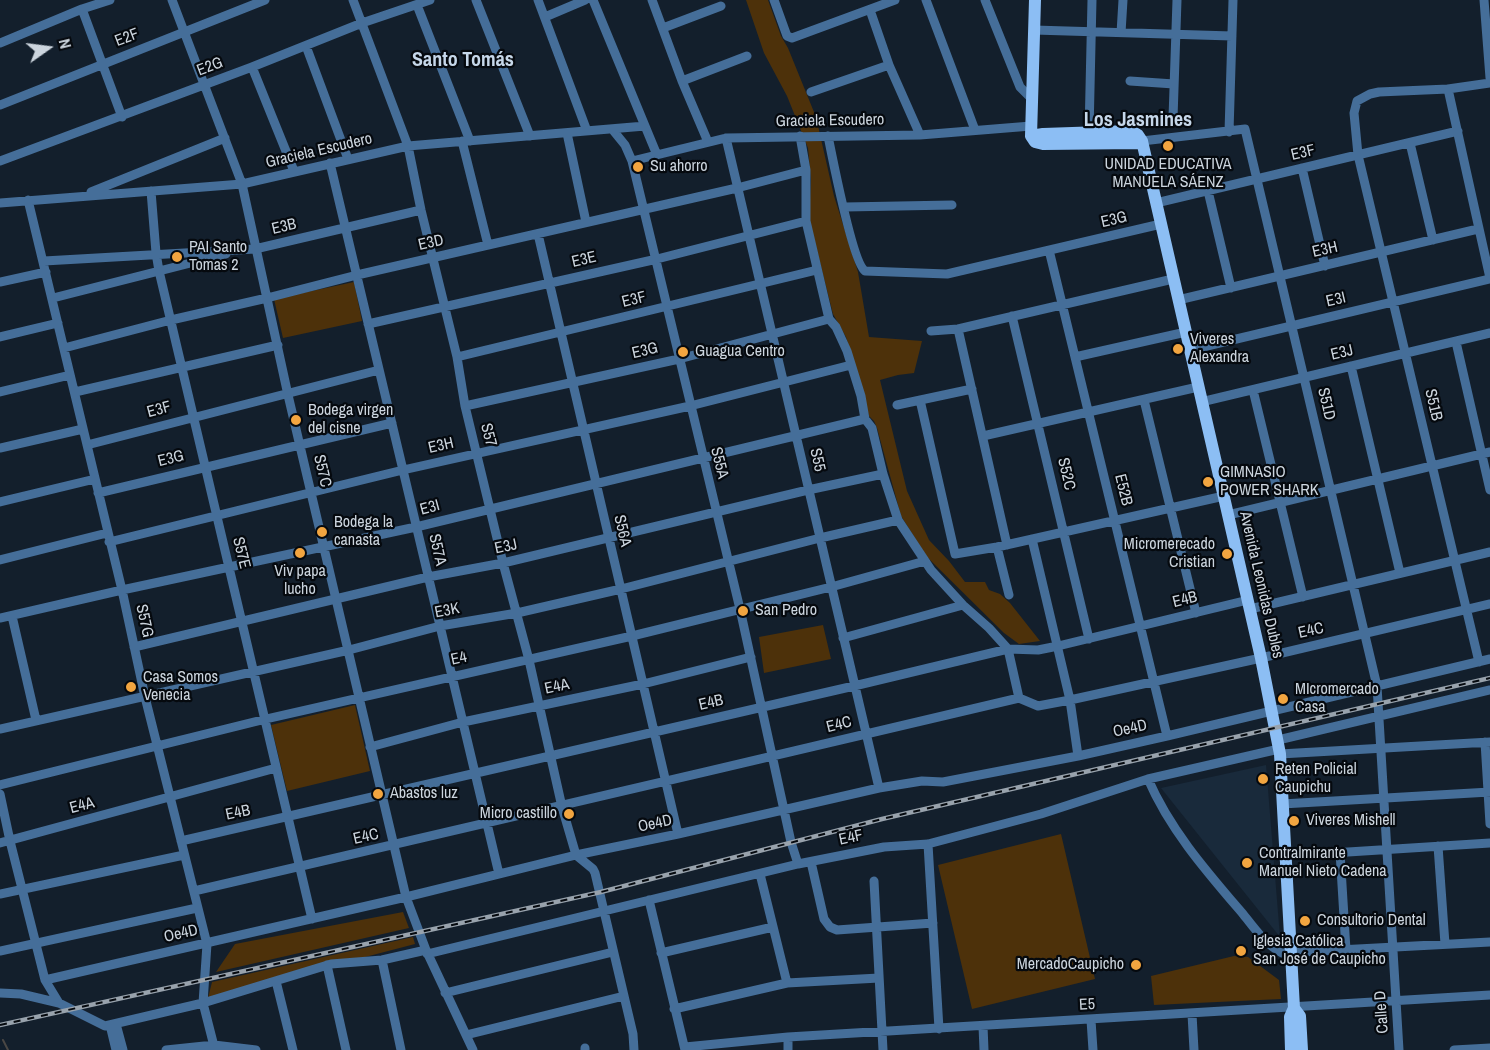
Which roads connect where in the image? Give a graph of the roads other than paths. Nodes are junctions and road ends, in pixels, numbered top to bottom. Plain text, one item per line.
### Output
1 (110, 0) edge
2 (172, 0) edge
3 (264, 0) edge
4 (353, 0) edge
5 (430, 0) edge
6 (476, 0) edge
7 (538, 0) edge
8 (585, 0) edge
9 (593, 0) edge
10 (652, 0) edge
11 (774, 0) edge
12 (895, 0) edge
13 (927, 0) edge
14 (985, 0) edge
15 (1035, 0) edge
16 (1092, 0) edge
17 (1123, 0) edge
18 (1177, 0) edge
19 (1233, 0) edge
20 (1484, 0) edge
21 (417, 5) junction
22 (721, 6) dead end
23 (82, 9) junction
24 (870, 10) junction
25 (545, 17) junction
26 (362, 23) junction
27 (663, 28) junction
28 (1034, 30) junction
29 (1091, 31) junction
30 (184, 32) junction
31 (1121, 33) junction
32 (1176, 34) junction
33 (1232, 36) junction
34 (0, 43) edge
35 (306, 46) junction
36 (747, 56) dead end
37 (103, 64) junction
38 (889, 65) junction
39 (252, 67) junction
40 (1490, 80) edge
41 (682, 81) junction
42 (1130, 81) dead end
43 (1174, 84) junction
44 (204, 86) junction
45 (1448, 89) junction
46 (811, 92) dead end
47 (1031, 98) junction
48 (0, 105) edge
49 (122, 117) junction
50 (1173, 118) dead end
51 (645, 126) junction
52 (612, 129) junction
53 (975, 130) junction
54 (1031, 131) junction
55 (1458, 131) junction
56 (587, 132) junction
57 (1229, 132) junction
58 (567, 133) junction
59 (1089, 133) junction
60 (920, 135) junction
61 (530, 136) junction
62 (800, 136) junction
63 (828, 136) junction
64 (225, 138) junction
65 (726, 138) junction
66 (466, 141) junction
67 (1142, 141) junction
68 (708, 142) junction
69 (1410, 143) junction
70 (408, 146) junction
71 (657, 155) junction
72 (1358, 155) junction
73 (348, 159) junction
74 (0, 161) edge
75 (632, 161) junction
76 (330, 163) junction
77 (1302, 168) junction
78 (806, 170) junction
79 (294, 171) junction
80 (1257, 179) junction
81 (242, 184) junction
82 (737, 188) junction
83 (151, 191) junction
84 (1208, 191) junction
85 (82, 196) junction
86 (28, 200) junction
87 (0, 203) edge
88 (1156, 203) junction
89 (952, 205) dead end
90 (844, 207) junction
91 (644, 209) junction
92 (421, 210) junction
93 (806, 221) junction
94 (586, 222) junction
95 (1161, 224) junction
96 (346, 228) junction
97 (1478, 229) junction
98 (538, 234) junction
99 (748, 236) junction
100 (1433, 240) junction
101 (488, 245) junction
102 (255, 249) junction
103 (243, 250) junction
104 (1049, 250) junction
105 (1381, 252) junction
106 (156, 253) junction
107 (433, 258) junction
108 (657, 259) junction
109 (44, 261) junction
110 (1325, 266) junction
111 (818, 270) junction
112 (159, 271) junction
113 (46, 272) junction
114 (357, 275) junction
115 (1280, 276) junction
116 (1490, 278) edge
117 (1173, 279) junction
118 (0, 282) edge
119 (549, 283) junction
120 (760, 285) junction
121 (1231, 288) junction
122 (53, 298) junction
123 (267, 298) junction
124 (1178, 300) junction
125 (1393, 302) junction
126 (1062, 304) junction
127 (668, 307) junction
128 (446, 308) junction
129 (1012, 316) junction
130 (829, 319) junction
131 (171, 320) junction
132 (58, 323) junction
133 (368, 324) junction
134 (1292, 326) junction
135 (958, 329) junction
136 (931, 331) dead end
137 (1186, 332) junction
138 (561, 333) junction
139 (1490, 333) edge
140 (772, 335) junction
141 (0, 337) edge
142 (1456, 342) junction
143 (278, 345) junction
144 (64, 348) junction
145 (1190, 350) junction
146 (1405, 353) junction
147 (457, 357) junction
148 (1075, 357) junction
149 (679, 359) junction
150 (851, 365) junction
151 (1351, 366) junction
152 (181, 368) junction
153 (379, 370) junction
154 (70, 375) junction
155 (1304, 377) junction
156 (572, 383) junction
157 (783, 383) junction
158 (1198, 387) junction
159 (972, 389) junction
160 (1253, 390) junction
161 (0, 392) edge
162 (75, 392) junction
163 (288, 395) junction
164 (920, 400) junction
165 (1144, 400) junction
166 (1201, 402) junction
167 (897, 405) dead end
168 (465, 406) junction
169 (690, 406) junction
170 (1088, 412) junction
171 (193, 417) junction
172 (865, 419) junction
173 (392, 423) junction
174 (1039, 423) junction
175 (83, 429) junction
176 (584, 430) junction
177 (796, 435) junction
178 (983, 436) junction
179 (300, 444) junction
180 (87, 445) junction
181 (0, 448) edge
182 (477, 453) junction
183 (1486, 453) edge
184 (702, 457) junction
185 (205, 466) junction
186 (1432, 466) junction
187 (403, 470) junction
188 (883, 474) junction
189 (95, 479) junction
190 (1378, 479) junction
191 (596, 483) junction
192 (808, 490) junction
193 (1331, 490) junction
194 (1490, 490) edge
195 (98, 493) junction
196 (311, 494) junction
197 (1224, 496) junction
198 (0, 502) edge
199 (1280, 502) junction
200 (491, 507) junction
201 (1170, 508) junction
202 (717, 513) junction
203 (216, 514) junction
204 (1228, 515) junction
205 (898, 520) junction
206 (1115, 521) junction
207 (416, 527) junction
208 (1064, 532) junction
209 (108, 537) junction
210 (609, 538) junction
211 (820, 538) junction
212 (1032, 539) junction
213 (325, 545) junction
214 (1002, 546) junction
215 (1490, 552) edge
216 (0, 560) edge
217 (727, 561) junction
218 (925, 561) junction
219 (1455, 561) junction
220 (503, 563) junction
221 (229, 567) junction
222 (1400, 573) junction
223 (428, 577) junction
224 (1354, 584) junction
225 (831, 587) junction
226 (621, 589) junction
227 (122, 590) junction
228 (1009, 595) dead end
229 (1303, 597) junction
230 (338, 600) junction
231 (1490, 604) edge
232 (963, 605) junction
233 (1249, 605) junction
234 (740, 609) junction
235 (1466, 609) junction
236 (517, 613) junction
237 (1196, 613) junction
238 (12, 615) junction
239 (0, 618) edge
240 (242, 621) junction
241 (440, 626) junction
242 (1141, 626) junction
243 (1365, 633) junction
244 (632, 636) junction
245 (843, 638) junction
246 (1089, 639) junction
247 (1058, 646) junction
248 (134, 647) junction
249 (1008, 649) junction
250 (349, 650) junction
251 (751, 657) junction
252 (1262, 658) junction
253 (1490, 659) edge
254 (529, 660) junction
255 (1479, 662) junction
256 (254, 671) junction
257 (452, 676) junction
258 (1154, 681) junction
259 (643, 684) junction
260 (854, 686) junction
261 (1377, 686) junction
262 (1490, 690) edge
263 (145, 697) junction
264 (359, 698) junction
265 (1019, 698) junction
266 (1070, 700) junction
267 (539, 706) junction
268 (762, 707) junction
269 (1273, 711) junction
270 (1381, 716) junction
271 (266, 719) junction
272 (36, 720) junction
273 (463, 722) junction
274 (0, 729) edge
275 (654, 732) junction
276 (866, 734) junction
277 (1167, 736) junction
278 (1487, 742) edge
279 (158, 747) junction
280 (370, 747) junction
281 (1279, 748) junction
282 (1381, 748) junction
283 (550, 755) junction
284 (773, 755) junction
285 (1078, 756) junction
286 (276, 768) junction
287 (475, 772) junction
288 (1148, 779) junction
289 (666, 783) junction
290 (0, 785) edge
291 (879, 788) junction
292 (1489, 792) edge
293 (0, 794) edge
294 (382, 795) junction
295 (170, 797) junction
296 (1384, 798) junction
297 (1282, 804) junction
298 (562, 807) junction
299 (785, 809) junction
300 (288, 818) junction
301 (487, 823) junction
302 (1490, 824) edge
303 (678, 834) junction
304 (181, 841) junction
305 (5, 842) edge
306 (1490, 843) edge
307 (928, 844) junction
308 (393, 846) junction
309 (1438, 846) junction
310 (1387, 849) junction
311 (1340, 852) junction
312 (184, 855) junction
313 (576, 855) junction
314 (1285, 856) junction
315 (811, 862) junction
316 (798, 864) junction
317 (298, 868) junction
318 (499, 874) junction
319 (760, 874) junction
320 (874, 881) dead end
321 (23, 890) junction
322 (194, 891) junction
323 (0, 894) edge
324 (406, 897) junction
325 (649, 900) junction
326 (197, 908) junction
327 (605, 911) junction
328 (312, 919) junction
329 (933, 923) junction
330 (773, 927) junction
331 (877, 927) junction
332 (1490, 942) edge
333 (36, 943) junction
334 (207, 944) junction
335 (1445, 944) junction
336 (1393, 947) junction
337 (1346, 950) junction
338 (0, 951) edge
339 (426, 952) junction
340 (613, 952) junction
341 (661, 953) junction
342 (1291, 953) junction
343 (382, 960) junction
344 (327, 965) junction
345 (879, 978) junction
346 (45, 980) junction
347 (276, 981) junction
348 (787, 983) junction
349 (0, 993) edge
350 (444, 993) junction
351 (1490, 995) edge
352 (624, 996) junction
353 (1396, 1000) junction
354 (59, 1003) junction
355 (203, 1003) junction
356 (1294, 1008) junction
357 (674, 1009) junction
358 (1192, 1014) junction
359 (1091, 1020) junction
360 (113, 1024) junction
361 (983, 1026) junction
362 (939, 1029) junction
363 (882, 1032) junction
364 (466, 1035) junction
365 (788, 1037) junction
366 (215, 1048) edge
367 (685, 1048) edge
368 (1490, 1048) edge
369 (116, 1050) edge
370 (123, 1050) edge
371 (166, 1050) edge
372 (256, 1050) edge
373 (293, 1050) edge
374 (346, 1050) edge
375 (401, 1050) edge
376 (473, 1050) edge
377 (634, 1050) edge
378 (788, 1050) edge
379 (883, 1050) edge
380 (984, 1050) edge
381 (1093, 1050) edge
382 (1194, 1050) edge
383 (1291, 1050) edge
384 (1302, 1050) edge
385 (1399, 1050) edge
386 (1454, 1050) edge

1 - 23 street
2 - 30 street, S57C
3 - 30 street, E2F
4 - 26 street, S57
5 - 21 street, E2G
6 - 61 street
7 - 25 street
8 - 25 street
9 - 51 street
10 - 27 street
11 - 24 street
12 - 24 street
13 - 53 street
14 - 47 street
15 - 28 main road
16 - 29 street
17 - 31 street
18 - 32 street
19 - 33 street
20 - 40 street
21 - 26 street, E2G
21 - 66 street
22 - 27 street
23 - 34 street
23 - 37 street
24 - 38 street
25 - 56 street
26 - 35 street, E2G
26 - 70 street, S57
27 - 41 street
28 - 29 street
28 - 47 main road
29 - 31 street
29 - 59 street
30 - 37 street, E2F
30 - 44 street, S57C
31 - 32 street
32 - 33 street
32 - 43 street
33 - 57 street
35 - 39 street, E2G
35 - 73 street
36 - 41 street
37 - 48 street, E2F
37 - 49 street
38 - 46 street
38 - 60 street
39 - 44 street, E2G
39 - 79 street
40 - 45 street
41 - 68 street
42 - 43 street
43 - 50 street
44 - 49 street, E2G
44 - 64 street, S57C
45 - 55 street
45 - 72 street, S51B
47 - 54 main road
49 - 74 street, E2G
51 - 52 street, Graciela Escudero
51 - 71 street
52 - 56 street, Graciela Escudero
52 - 75 street, S55A
53 - 54 street, Graciela Escudero
53 - 60 street, Graciela Escudero
54 - 59 main road
54 - 67 main road
55 - 69 street, E3F
55 - 97 street
56 - 58 street, Graciela Escudero
57 - 67 street
57 - 80 street, S51D
58 - 61 street, Graciela Escudero
58 - 94 street
59 - 67 main road
60 - 63 street, Graciela Escudero
61 - 66 street, Graciela Escudero
62 - 63 street, Graciela Escudero
62 - 65 street, Graciela Escudero
62 - 78 street
63 - 90 street
64 - 81 street, S57C
64 - 85 street
65 - 68 street, Graciela Escudero
65 - 82 street, S55
66 - 70 street, Graciela Escudero
66 - 101 street
67 - 88 main road, Avenida Leonidas Dubles
68 - 71 street, Graciela Escudero
69 - 72 street, E3F
69 - 100 street
70 - 73 street, Graciela Escudero
70 - 92 street, S57
71 - 75 street, Graciela Escudero
72 - 77 street, E3F
72 - 105 street, S51B
73 - 76 street, Graciela Escudero
75 - 91 street, S55A
76 - 79 street, Graciela Escudero
76 - 96 street, S57A
77 - 80 street, E3F
77 - 110 street
78 - 82 street, E3D
78 - 93 street
79 - 81 street, Graciela Escudero
80 - 84 street, E3F
80 - 115 street, S51D
81 - 83 street, Graciela Escudero
81 - 102 street, S57C
82 - 91 street, E3D
82 - 99 street, S55
83 - 85 street, Graciela Escudero
83 - 106 street, S57E
84 - 88 street, E3F
84 - 121 street
85 - 86 street, Graciela Escudero
86 - 87 street, Graciela Escudero
86 - 109 street, S57G
88 - 95 main road, Avenida Leonidas Dubles
89 - 90 street
90 - 104 street, E3G
91 - 94 street, E3D
91 - 108 street, S55A
92 - 96 street, E3B
92 - 107 street, S57
93 - 99 street, E3E
93 - 111 street
94 - 98 street, E3D
95 - 104 street, E3G
95 - 117 main road, Avenida Leonidas Dubles
96 - 102 street, E3B
96 - 114 street, S57A
97 - 100 street, E3H
97 - 116 street
98 - 101 street, E3D
98 - 119 street, S56A
99 - 108 street, E3E
99 - 120 street, S55
100 - 105 street, E3H
101 - 107 street, E3D
102 - 103 street, E3B
102 - 123 street, S57C
103 - 106 street, E3B
103 - 112 street
104 - 126 street, E52B
105 - 110 street, E3H
105 - 125 street, S51B
106 - 109 street, E3B
106 - 112 street, S57E
107 - 114 street, E3D
107 - 128 street, S57
108 - 119 street, E3E
108 - 127 street, S55A
109 - 113 street, S57G
110 - 115 street, E3H
111 - 120 street, E3F
111 - 130 street
112 - 122 street
112 - 131 street, S57E
113 - 118 street
113 - 122 street, S57G
114 - 123 street, E3D
114 - 133 street, S57A
115 - 121 street, E3H
115 - 134 street, S51D
116 - 125 street, E3I
117 - 124 main road, Avenida Leonidas Dubles
117 - 126 street
119 - 128 street, E3E
119 - 138 street, S56A
120 - 127 street, E3F
120 - 140 street, S55
121 - 124 street, E3H
122 - 132 street, S57G
123 - 131 street, E3D
123 - 143 street, S57C
124 - 137 main road, Avenida Leonidas Dubles
125 - 134 street, E3I
125 - 146 street, S51B
126 - 129 street
126 - 148 street, E52B
127 - 138 street, E3F
127 - 149 street, S55A
128 - 133 street, E3E
128 - 147 street, S57
129 - 135 street
129 - 174 street, S52C
130 - 140 street, E3G
130 - 150 street
131 - 144 street, E3D
131 - 152 street, S57E
132 - 141 street
132 - 144 street, S57G
133 - 153 street, S57A
134 - 145 street, E3I
134 - 155 street, S51D
135 - 136 street
135 - 159 street
137 - 145 main road, Avenida Leonidas Dubles
137 - 148 street
138 - 147 street, E3F
138 - 156 street, S56A
139 - 142 street, E3J
140 - 149 street, E3G
140 - 157 street, S55
142 - 146 street, E3J
142 - 183 street
143 - 152 street
143 - 163 street, S57C
144 - 154 street, S57G
145 - 158 main road, Avenida Leonidas Dubles
146 - 151 street, E3J
146 - 186 street, S51B
147 - 168 street, S57
148 - 170 street, E52B
149 - 156 street, E3G
149 - 169 street, S55A
150 - 157 street, E3H
150 - 172 street
151 - 155 street, E3J
151 - 190 street
152 - 162 street
152 - 171 street, S57E
153 - 163 street, E3F
153 - 173 street, S57A
154 - 161 street
154 - 162 street, S57G
155 - 160 street, E3J
155 - 193 street, S51D
156 - 168 street, E3G
156 - 176 street, S56A
157 - 169 street, E3H
157 - 177 street, S55
158 - 165 street
158 - 166 main road, Avenida Leonidas Dubles
159 - 164 street
159 - 178 street
160 - 166 street, E3J
160 - 199 street
162 - 175 street, S57G
163 - 171 street, E3F
163 - 179 street, S57C
164 - 167 street
164 - 214 street
165 - 170 street
165 - 201 street
166 - 197 main road, Avenida Leonidas Dubles
168 - 182 street, S57
169 - 176 street, E3H
169 - 184 street, S55A
170 - 174 street
170 - 206 street, E52B
171 - 180 street, E3F
171 - 185 street, S57E
172 - 177 street, E3I
172 - 188 street
173 - 179 street, E3G
173 - 187 street, S57A
174 - 178 street
174 - 208 street, S52C
175 - 180 street, S57G
175 - 181 street
176 - 182 street, E3H
176 - 191 street, S56A
177 - 184 street, E3I
177 - 192 street, S55
178 - 214 street
179 - 185 street, E3G
179 - 196 street, S57C
180 - 189 street, S57G
182 - 187 street, E3H
182 - 200 street, S57
183 - 186 street
183 - 194 street
184 - 191 street, E3I
184 - 202 street, S55A
185 - 195 street, E3G
185 - 203 street, S57E
186 - 190 street
186 - 219 street, S51B
187 - 196 street, E3H
187 - 207 street, S57A
188 - 192 street, E3J
188 - 205 street
189 - 195 street, S57G
189 - 198 street
190 - 193 street
190 - 222 street
191 - 200 street, E3I
191 - 210 street, S56A
192 - 202 street, E3J
192 - 211 street, S55
193 - 199 street
193 - 224 street, S51D
195 - 209 street, S57G
196 - 203 street, E3H
196 - 213 street, S57C
197 - 201 street
197 - 204 main road, Avenida Leonidas Dubles
199 - 204 street
199 - 229 street
200 - 207 street, E3I
200 - 220 street, S57
201 - 206 street
201 - 237 street
202 - 210 street, E3J
202 - 217 street, S55A
203 - 209 street, E3H
203 - 221 street, S57E
204 - 233 main road, Avenida Leonidas Dubles
205 - 211 street, E3K
205 - 218 street
206 - 208 street
206 - 242 street, E52B
207 - 213 street, E3I
207 - 223 street, S57A
208 - 212 street
208 - 246 street, S52C
209 - 216 street, E3H
209 - 227 street, S57G
210 - 220 street, E3J
210 - 226 street, S56A
211 - 217 street, E3K
211 - 225 street, S55
212 - 214 street
212 - 247 street
213 - 221 street, E3I
213 - 230 street, S57C
214 - 228 street
215 - 219 street, E4B
217 - 226 street, E3K
217 - 234 street, S55A
218 - 225 street, E4
218 - 232 street
219 - 222 street, E4B
219 - 235 street, S51B
220 - 223 street, E3J
220 - 236 street, S57
221 - 227 street, E3I
221 - 240 street, S57E
222 - 224 street, E4B
223 - 230 street, E3J
223 - 241 street, S57A
224 - 229 street, E4B
224 - 243 street, S51D
225 - 234 street, E4
225 - 245 street, S55
226 - 236 street, E3K
226 - 244 street, S56A
227 - 238 street, E3I
227 - 248 street, S57G
229 - 233 street, E4B
230 - 240 street, E3J
230 - 250 street, S57C
231 - 235 street, E4C
232 - 245 street
232 - 249 street
233 - 237 street, E4B
233 - 252 main road, Avenida Leonidas Dubles
234 - 244 street, E4
234 - 251 street, S55A
235 - 243 street, E4C
235 - 255 street, S51B
236 - 241 street, E3K
236 - 254 street, S57
237 - 242 street, E4B
238 - 239 street, E3I
238 - 272 street
240 - 248 street, E3J
240 - 256 street, S57E
241 - 250 street, E3K
241 - 257 street, S57A
242 - 246 street, E4B
242 - 258 street, E52B
243 - 252 street, E4C
243 - 261 street, S51D
244 - 254 street, E4
244 - 259 street, S56A
245 - 260 street, S55
246 - 247 street, E4B
247 - 249 street, E4B
247 - 266 street
248 - 263 street, S57G
249 - 260 street, E4B
249 - 265 street
250 - 256 street, E3K
250 - 264 street, S57C
251 - 259 street, E4A
251 - 268 street, S55A
252 - 258 street, E4C
252 - 269 main road, Avenida Leonidas Dubles
253 - 255 street, Oe4D
254 - 257 street, E4
254 - 267 street, S57
255 - 261 street, Oe4D
256 - 263 street, E3K
256 - 271 street, S57E
257 - 264 street, E4
257 - 273 street, S57A
258 - 266 street, E4C
258 - 277 street, E52B
259 - 267 street, E4A
259 - 275 street, S56A
260 - 268 street, E4B
260 - 276 street, S55
261 - 269 street, Oe4D
261 - 270 street, Calle D
262 - 270 street
263 - 272 street, E3K
263 - 279 street, S57G
264 - 271 street, E4
264 - 280 street, S57C
265 - 266 street, E4C
265 - 276 street, E4C
266 - 285 street
267 - 273 street, E4A
267 - 283 street, S57
268 - 275 street, E4B
268 - 284 street, S55A
269 - 277 street, Oe4D
269 - 281 main road, Avenida Leonidas Dubles
270 - 281 street
270 - 282 street, Calle D
271 - 279 street, E4
271 - 286 street, S57E
272 - 274 street, E3K
273 - 280 street, E4A
273 - 287 street, S57A
275 - 283 street, E4B
275 - 289 street, S56A
276 - 284 street, E4C
276 - 291 street, S55
277 - 285 street, Oe4D
278 - 282 street, E4F
278 - 292 street
279 - 290 street, E4
279 - 295 street, S57G
280 - 294 street, S57C
281 - 282 street, E4F
281 - 288 street, E4F
281 - 297 main road, Avenida Leonidas Dubles
282 - 296 street, Calle D
283 - 287 street, E4B
283 - 298 street, S57
284 - 289 street, E4C
284 - 299 street, S55A
285 - 291 street, Oe4D
286 - 295 street, E4A
286 - 300 street, S57E
287 - 294 street, E4B
287 - 301 street, S57A
288 - 307 street, E4F
288 - 342 street
289 - 298 street, E4C
289 - 303 street, S56A
291 - 299 street, Oe4D
292 - 296 street
292 - 302 street
293 - 305 street
294 - 300 street, E4B
294 - 308 street, S57C
295 - 304 street, S57G
295 - 305 street, E4A
296 - 297 street
296 - 310 street, Calle D
297 - 314 main road, Avenida Leonidas Dubles
298 - 301 street, E4C
298 - 313 street, S57
299 - 303 street, Oe4D
299 - 316 street, S55A
300 - 304 street, E4B
300 - 317 street, S57E
301 - 308 street, E4C
301 - 318 street, S57A
303 - 313 street, Oe4D
304 - 312 street, S57G
305 - 321 street
306 - 309 street
307 - 315 street, E4F
307 - 329 street
308 - 317 street, E4C
308 - 324 street, S57C
309 - 310 street
309 - 335 street
310 - 311 street
310 - 336 street, Calle D
311 - 314 street
311 - 337 street
312 - 321 street
312 - 322 street, S57G
313 - 318 street, Oe4D
313 - 327 street
314 - 342 main road, Avenida Leonidas Dubles
315 - 316 street, E4F
315 - 331 street
316 - 319 street, E4F
317 - 322 street, E4C
317 - 328 street, S57E
318 - 324 street, Oe4D
319 - 325 street, E4F
319 - 330 street
320 - 331 street
321 - 323 street
321 - 333 street
322 - 326 street, S57G
324 - 328 street, Oe4D
324 - 339 street, S57C
325 - 327 street, E4F
325 - 341 street
326 - 333 street
326 - 334 street, S57G
327 - 339 street, E4F
327 - 340 street
328 - 334 street, Oe4D
329 - 331 street
329 - 362 street
330 - 341 street
330 - 348 street
331 - 345 street
332 - 335 street
333 - 338 street
333 - 346 street
334 - 346 street, Oe4D
334 - 355 street, S57G
335 - 336 street
336 - 337 street
336 - 353 street, Calle D
337 - 342 street
339 - 343 street, E4F
339 - 350 street, S57C
340 - 350 street
340 - 352 street
341 - 357 street
342 - 356 main road, Avenida Leonidas Dubles
343 - 344 street, E4F
343 - 375 street
344 - 347 street, E4F
344 - 374 street
345 - 348 street
345 - 363 street
346 - 354 street
347 - 355 street, E4F
347 - 373 street
348 - 357 street
349 - 354 street
350 - 364 street, S57C
351 - 353 street, E5
352 - 364 street
352 - 377 street
353 - 356 street, E5
353 - 385 street, Calle D
354 - 360 street
355 - 360 street, E4F
355 - 366 street, S57G
356 - 358 street, E5
356 - 383 main road, Avenida Leonidas Dubles
356 - 384 main road, Avenida Leonidas Dubles
357 - 367 street
358 - 359 street, E5
358 - 382 street
359 - 361 street, E5
359 - 381 street
360 - 369 street
360 - 370 street
361 - 362 street, E5
361 - 380 street
362 - 363 street, E5
363 - 365 street, E5
363 - 379 street
364 - 376 street, S57C
365 - 367 street, E5
365 - 378 street
366 - 371 street
366 - 372 street
368 - 386 street

